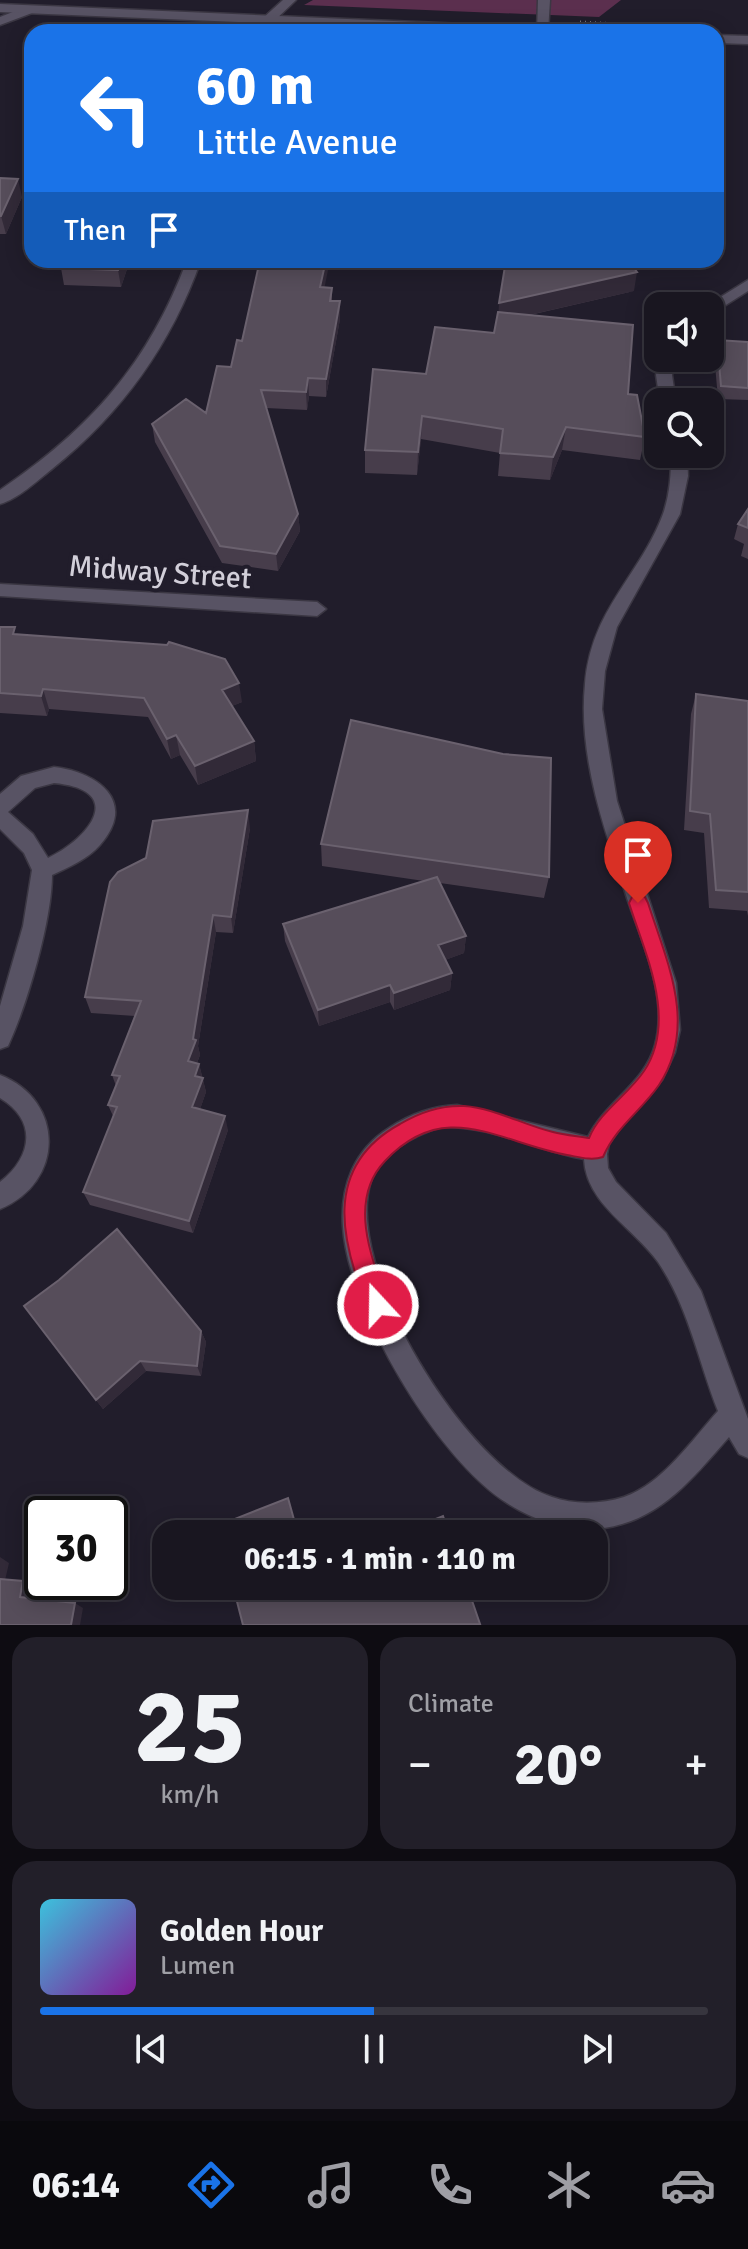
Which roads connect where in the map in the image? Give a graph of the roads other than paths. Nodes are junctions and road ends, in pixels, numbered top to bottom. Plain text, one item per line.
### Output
1 (290, 0) edge
2 (544, 0) edge
3 (0, 8) edge
4 (28, 10) junction
5 (0, 21) edge
6 (260, 24) edge
7 (543, 24) edge
8 (724, 35) edge
9 (748, 40) edge
10 (191, 268) edge
11 (748, 284) edge
12 (724, 300) edge
13 (679, 468) edge
14 (0, 498) edge
15 (0, 590) edge
16 (317, 609) dead end
17 (0, 807) edge
18 (0, 817) edge
19 (42, 870) junction
20 (0, 1039) edge
21 (0, 1086) edge
22 (595, 1150) junction
23 (0, 1197) edge
24 (730, 1417) junction
25 (748, 1445) edge

1 - 6 street
2 - 7 street
3 - 4 street
4 - 5 street
4 - 6 street
8 - 9 street
10 - 14 street
11 - 12 street
13 - 22 street
15 - 16 street, Midway Street
17 - 19 street
18 - 19 street
19 - 20 street
21 - 23 street
22 - 24 street
22 - 24 street
24 - 25 street

